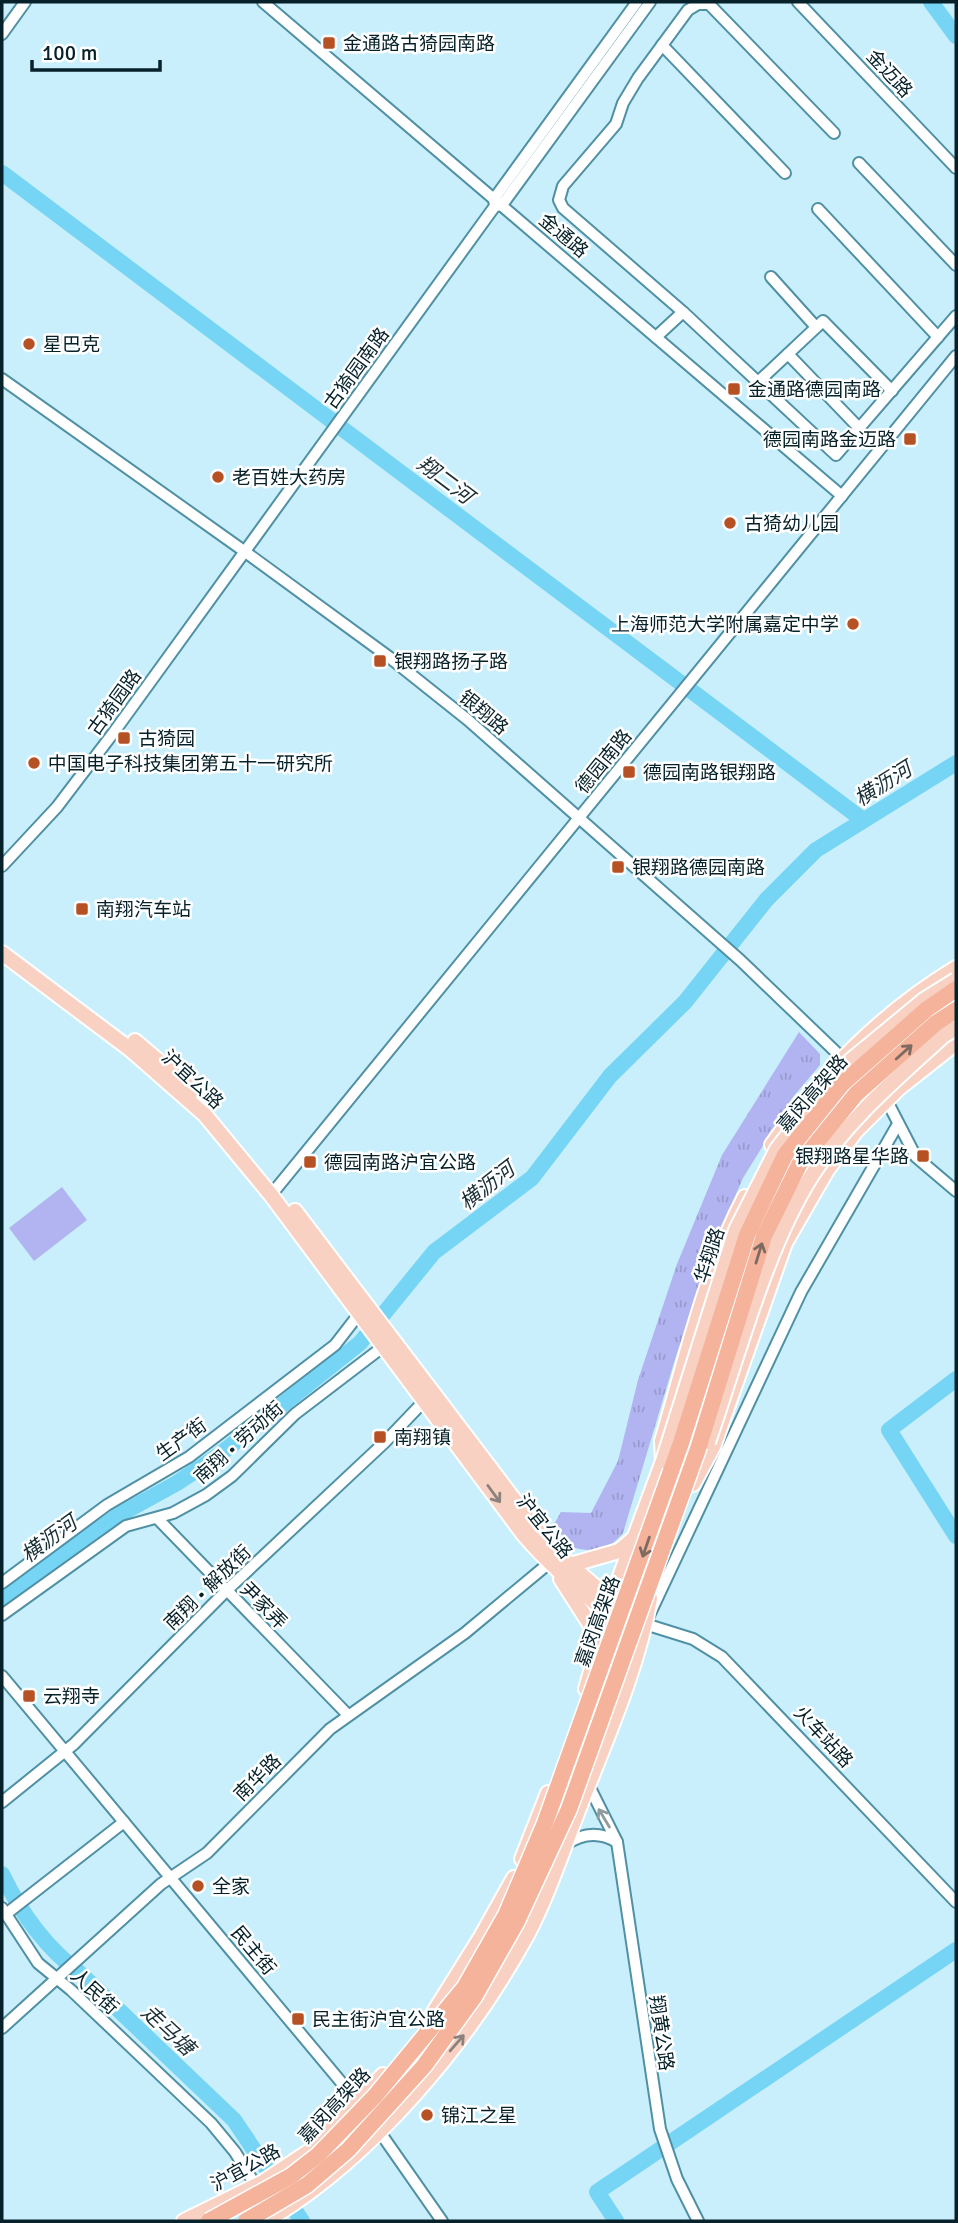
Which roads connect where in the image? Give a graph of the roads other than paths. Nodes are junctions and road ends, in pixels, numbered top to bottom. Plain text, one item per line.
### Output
1 (25, 2) edge
2 (263, 2) edge
3 (638, 2) edge
4 (650, 2) edge
5 (798, 2) edge
6 (2, 34) edge
7 (662, 45) junction
8 (834, 133) dead end
9 (859, 163) dead end
10 (956, 168) edge
11 (785, 173) dead end
12 (497, 203) junction
13 (818, 209) dead end
14 (956, 265) edge
15 (771, 277) dead end
16 (683, 312) junction
17 (956, 316) edge
18 (816, 327) junction
19 (656, 337) junction
20 (938, 337) junction
21 (788, 354) junction
22 (956, 356) edge
23 (2, 379) edge
24 (758, 382) junction
25 (892, 391) junction
26 (859, 428) junction
27 (842, 496) junction
28 (244, 551) junction
29 (580, 817) junction
30 (2, 866) edge
31 (2, 942) edge
32 (2, 953) edge
33 (956, 968) edge
34 (956, 980) edge
35 (956, 989) edge
36 (956, 1010) edge
37 (956, 1028) edge
38 (956, 1043) edge
39 (842, 1057) junction
40 (887, 1101) junction
41 (898, 1124) junction
42 (274, 1191) junction
43 (956, 1191) edge
44 (366, 1313) junction
45 (383, 1339) junction
46 (428, 1396) junction
47 (663, 1461) junction
48 (698, 1470) junction
49 (157, 1518) junction
50 (634, 1538) junction
51 (559, 1568) junction
52 (2, 1583) edge
53 (226, 1591) junction
54 (609, 1607) junction
55 (2, 1615) edge
56 (646, 1624) junction
57 (600, 1640) junction
58 (639, 1642) junction
59 (2, 1676) edge
60 (348, 1715) junction
61 (64, 1751) junction
62 (588, 1784) junction
63 (2, 1802) edge
64 (124, 1822) junction
65 (617, 1842) junction
66 (563, 1847) junction
67 (170, 1877) junction
68 (956, 1902) edge
69 (10, 1909) edge
70 (60, 1975) junction
71 (2, 2028) edge
72 (358, 2101) junction
73 (379, 2130) junction
74 (259, 2184) junction
75 (184, 2221) edge
76 (209, 2221) edge
77 (246, 2221) edge
78 (266, 2221) edge
79 (442, 2221) edge
80 (698, 2221) edge

1 - 6 street
2 - 12 street, 金通路
3 - 12 street, 古猗园南路
4 - 12 street, 古猗园南路
5 - 10 street, 金迈路
7 - 8 street
7 - 11 street
7 - 16 street
9 - 14 street
12 - 19 street, 金通路
12 - 28 street, 古猗园南路
13 - 20 street
15 - 18 street
16 - 19 street
16 - 24 street
17 - 20 street
18 - 21 street
18 - 25 street
19 - 27 street, 金通路
20 - 25 street
21 - 24 street
21 - 26 street
22 - 27 street, 德园南路
23 - 28 street, 银翔路
24 - 26 street
25 - 26 street
27 - 29 street, 德园南路
28 - 29 street, 银翔路
28 - 30 street, 古猗园路
29 - 39 street, 银翔路
29 - 42 street, 德园南路
31 - 42 main road, 沪宜公路
32 - 42 main road, 沪宜公路
33 - 39 main road
34 - 47 main road, 华翔路, bridge
35 -> 76 highway, 嘉闵高架路, bridge
77 -> 36 highway, 嘉闵高架路, bridge
37 - 48 main road, bridge
38 - 40 main road
39 - 40 street, 银翔路
39 - 47 main road
40 - 41 street, 银翔路
40 - 48 main road
41 - 43 street, 银翔路
41 - 56 street
42 - 44 main road, 沪宜公路
44 - 45 main road, 沪宜公路
44 - 52 street, 生产街
45 - 46 main road, 沪宜公路
45 - 49 street, 南翔 • 劳动街
46 -> 51 main road, 沪宜公路
46 - 51 main road, 沪宜公路
46 - 53 street, 南翔 • 解放街
47 - 50 main road, 华翔路
48 - 56 main road
49 - 53 street, 尹家弄
49 - 55 street, 南翔 • 劳动街
50 - 51 main road
50 - 54 main road, 华翔路
51 - 54 main road, 沪宜公路
51 - 57 main road
51 - 60 street, 南华路
53 - 60 street, 尹家弄
53 - 61 street, 南翔 • 解放街
54 - 56 main road, 沪宜公路
54 - 57 main road, 沪宜公路
54 - 58 main road
56 - 58 main road
56 - 68 street, 火车站路
57 - 72 main road, 沪宜公路
58 - 62 main road
59 - 61 street, 民主街
60 - 67 street, 南华路
61 - 63 street, 南翔 • 解放街
61 - 64 street, 民主街
65 -> 62 street, 翔黄公路
62 - 66 main road
64 - 67 street, 民主街
64 - 69 street
65 - 66 street
65 - 80 street, 翔黄公路
73 -> 66 main road
67 - 70 street, 南华路
67 - 72 street, 民主街
69 - 70 street, 人民街
70 - 71 street, 南华路
70 - 74 street, 人民街
72 - 73 street, 民主街
72 - 74 main road, 沪宜公路
73 - 78 main road
73 - 79 street, 民主街
74 - 75 main road, 沪宜公路

